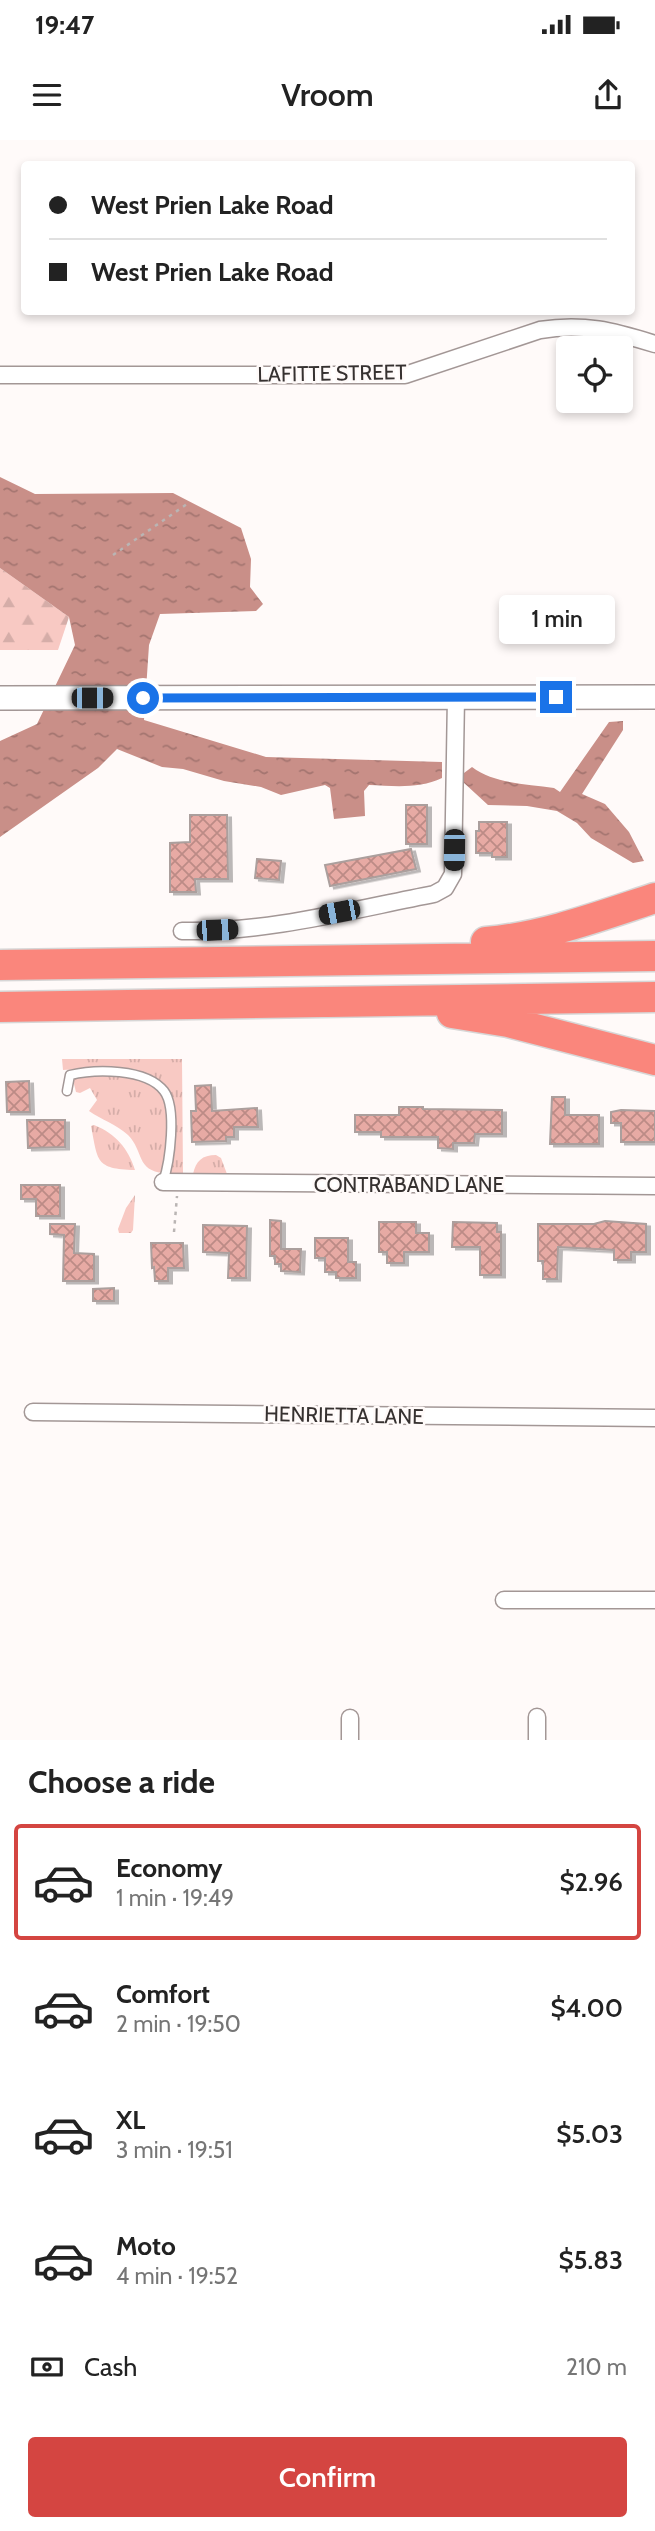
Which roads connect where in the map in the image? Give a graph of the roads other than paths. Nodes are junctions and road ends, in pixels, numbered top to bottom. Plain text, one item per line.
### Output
1 (655, 344) edge
2 (0, 375) edge
3 (456, 697) junction
4 (655, 697) edge
5 (0, 698) edge
6 (655, 898) edge
7 (182, 930) dead end
8 (655, 956) edge
9 (297, 961) junction
10 (0, 965) edge
11 (655, 997) edge
12 (347, 1001) junction
13 (0, 1006) edge
14 (655, 1060) edge
15 (67, 1091) dead end
16 (170, 1182) joint
17 (655, 1186) edge
18 (33, 1412) dead end
19 (655, 1418) edge
20 (504, 1600) dead end
21 (655, 1600) edge
22 (537, 1717) dead end
23 (350, 1718) dead end
24 (350, 1740) edge
25 (537, 1740) edge

1 - 2 street, LAFITTE STREET
3 - 4 street
3 - 5 street
3 - 7 street
6 - 9 highway
8 - 9 highway
9 - 10 highway
11 - 12 highway
12 - 13 highway
12 - 14 highway
15 - 16 lane
16 - 17 street, CONTRABAND LANE
18 - 19 street, HENRIETTA LANE
20 - 21 street
22 - 25 street
23 - 24 street

